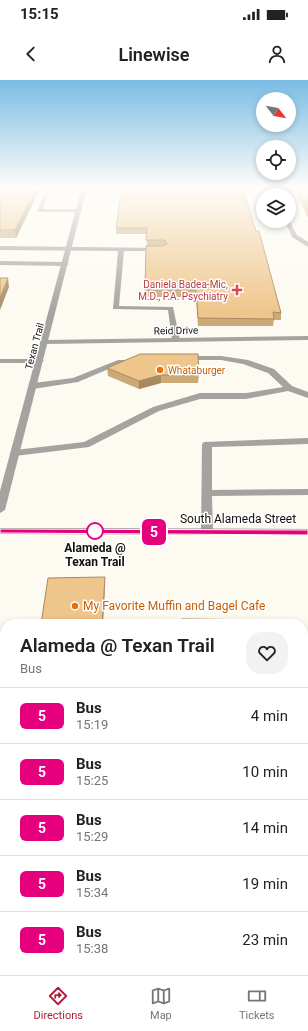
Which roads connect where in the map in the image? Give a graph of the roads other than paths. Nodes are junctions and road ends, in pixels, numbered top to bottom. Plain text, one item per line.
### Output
1 (75, 229) edge
2 (291, 229) edge
3 (308, 245) edge
4 (0, 248) edge
5 (70, 248) junction
6 (121, 249) junction
7 (163, 249) edge
8 (0, 263) edge
9 (66, 264) junction
10 (308, 338) edge
11 (176, 340) junction
12 (45, 342) junction
13 (132, 358) edge
14 (176, 358) edge
15 (0, 361) edge
16 (40, 361) junction
17 (33, 386) junction
18 (289, 388) junction
19 (308, 395) edge
20 (308, 441) edge
21 (15, 453) junction
22 (308, 492) edge
23 (207, 493) junction
24 (0, 510) edge
25 (0, 531) edge
26 (207, 532) junction
27 (308, 532) edge

1 - 5 street, Texan Trail
2 - 3 street
4 - 5 street
5 - 6 street
5 - 9 street, Texan Trail
6 - 7 street
6 - 11 street
8 - 9 street
9 - 12 street, Texan Trail
10 - 11 street, Reid Drive
11 - 12 street, Reid Drive
12 - 16 street, Texan Trail
13 - 17 street
14 - 18 street
15 - 16 street
16 - 17 street, Texan Trail
17 - 21 street, Texan Trail
18 - 19 street
18 - 21 street
20 - 23 street
21 - 24 street, Texan Trail
22 - 23 street
23 - 26 street
25 - 26 main road, South Alameda Street
26 - 27 main road, South Alameda Street

